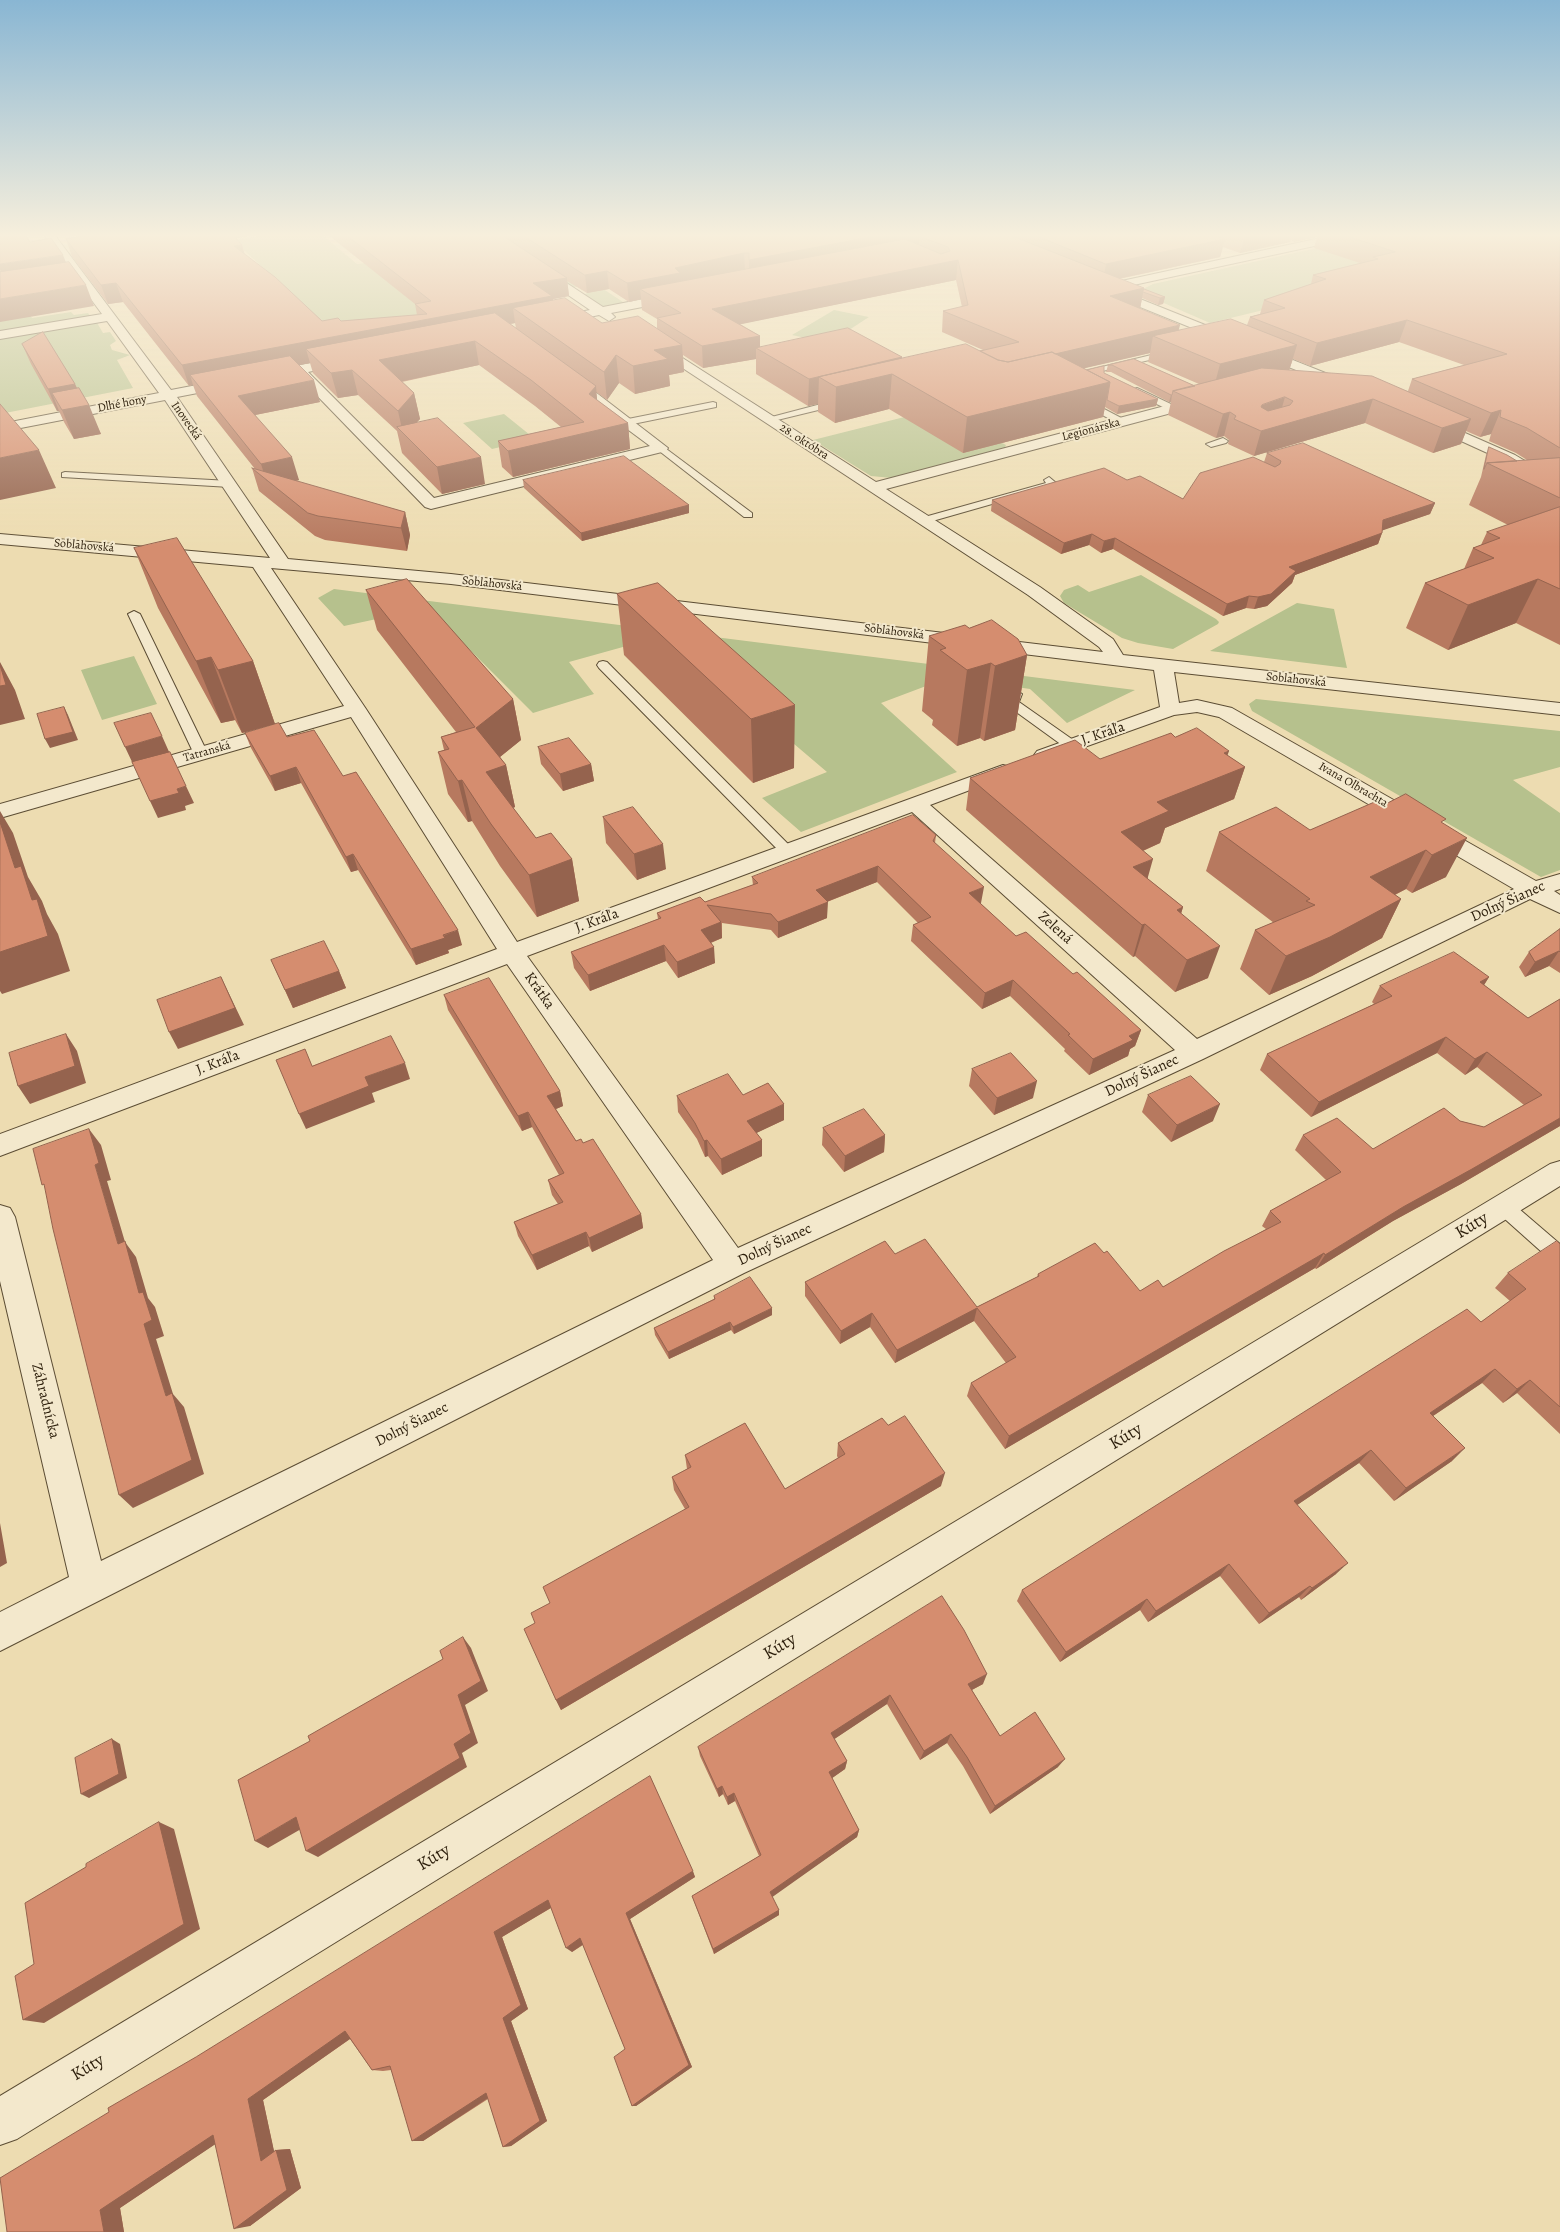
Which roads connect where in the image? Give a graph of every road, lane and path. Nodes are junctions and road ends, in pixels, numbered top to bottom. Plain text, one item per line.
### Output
1 (124, 338) edge
2 (643, 338) edge
3 (1226, 338) edge
4 (1181, 350) edge
5 (358, 358) edge
6 (1134, 361) junction
7 (1152, 369) edge
8 (299, 370) junction
9 (1308, 372) junction
10 (1076, 375) edge
11 (1283, 378) edge
12 (579, 387) edge
13 (1131, 388) edge
14 (1197, 389) edge
15 (1357, 390) edge
16 (168, 395) junction
17 (1215, 397) joint
18 (1080, 399) edge
19 (850, 400) edge
20 (713, 405) dead end
21 (1172, 408) junction
22 (1419, 416) edge
23 (769, 419) junction
24 (628, 422) junction
25 (1122, 422) junction
26 (0, 428) edge
27 (1223, 441) edge
28 (1211, 444) dead end
29 (661, 448) junction
30 (65, 475) dead end
31 (1049, 480) dead end
32 (230, 484) junction
33 (875, 487) junction
34 (1560, 489) edge
35 (748, 515) dead end
36 (925, 520) junction
37 (0, 539) edge
38 (258, 561) junction
39 (282, 563) junction
40 (134, 614) dead end
41 (1117, 659) junction
42 (1163, 664) junction
43 (603, 665) dead end
44 (1222, 691) junction
45 (1016, 694) edge
46 (1197, 706) joint
47 (356, 709) junction
48 (1560, 709) edge
49 (1170, 710) junction
50 (1071, 745) junction
51 (201, 754) junction
52 (916, 804) junction
53 (0, 812) edge
54 (787, 851) junction
55 (1560, 881) edge
56 (1532, 889) junction
57 (1560, 905) edge
58 (512, 953) junction
59 (1194, 1052) junction
60 (0, 1145) edge
61 (1560, 1172) edge
62 (1504, 1207) junction
63 (0, 1217) edge
64 (1560, 1256) edge
65 (732, 1264) junction
66 (90, 1586) junction
67 (0, 1632) edge
68 (0, 2122) edge

1 - 16 street, Inovecká
2 - 23 street, 28. októbra
3 - 9 street
4 - 6 lane
5 - 8 street, Dlhé hony
6 - 7 lane
6 - 10 lane
8 - 16 street, Dlhé hony
8 - 29 street
9 - 11 street
9 - 15 street
12 - 24 street
13 - 21 lane
14 - 17 lane
16 - 26 street, Dlhé hony
16 - 32 street, Inovecká
17 - 21 street, Legionárska
18 - 25 lane
19 - 23 lane
20 - 24 lane
21 - 25 street, Legionárska
22 - 34 street
23 - 33 street, 28. októbra
24 - 29 street
25 - 33 street, Legionárska
27 - 28 lane
29 - 35 lane
30 - 32 lane
31 - 36 lane
32 - 39 street, Inovecká
33 - 36 street, 28. októbra
36 - 41 street, 28. októbra
37 - 38 street, Soblahovská
38 - 39 street, Soblahovská
38 - 47 street
39 - 41 street, Soblahovská
40 - 51 lane
41 - 42 street, Soblahovská
42 - 44 street, Soblahovská
42 - 49 street
43 - 54 lane
44 - 46 street, Ivana Olbrachta
44 - 48 street, Soblahovská
44 - 56 street, Ivana Olbrachta
45 - 50 lane
46 - 49 street, J. Kráľa
47 - 51 street, Tatranská
47 - 58 street, Krátka
49 - 50 street, J. Kráľa
50 - 52 street, J. Kráľa
51 - 53 street, Tatranská
52 - 54 street, J. Kráľa
52 - 59 street, Zelená
54 - 58 street, J. Kráľa
55 - 56 street, Dolný Šianec
56 - 57 street, Ivana Olbrachta
56 - 59 street, Dolný Šianec
58 - 60 street, J. Kráľa
58 - 65 street, Krátka
59 - 65 street, Dolný Šianec
61 - 62 street, Kúty
62 - 64 lane
62 - 68 street, Kúty
63 - 66 street, Záhradnícka
65 - 66 street, Dolný Šianec
66 - 67 street, Dolný Šianec

